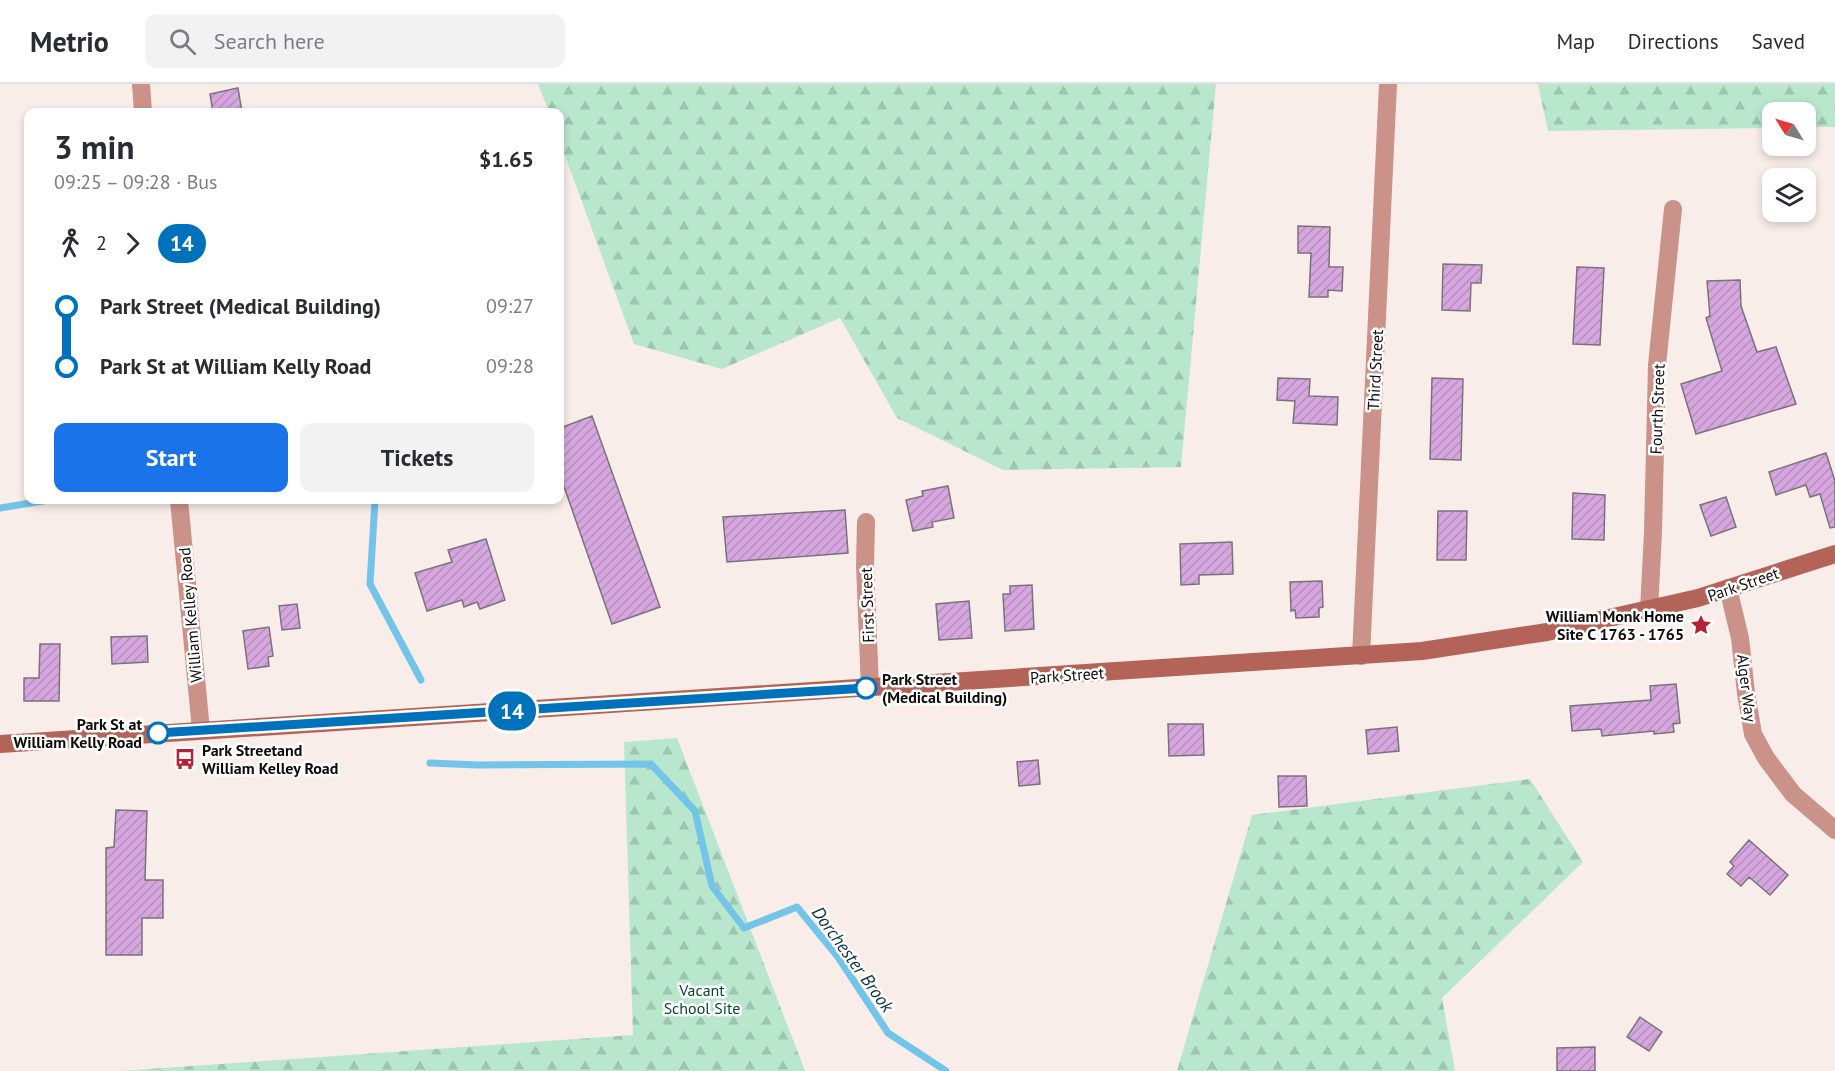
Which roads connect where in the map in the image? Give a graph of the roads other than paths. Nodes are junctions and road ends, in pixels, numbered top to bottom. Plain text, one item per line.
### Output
1 (141, 84) edge
2 (1388, 84) edge
3 (143, 108) edge
4 (1673, 209) dead end
5 (179, 504) edge
6 (866, 522) dead end
7 (1835, 554) edge
8 (1728, 588) junction
9 (1649, 610) junction
10 (1361, 656) junction
11 (870, 688) junction
12 (201, 730) junction
13 (0, 744) edge
14 (1835, 830) edge

1 - 3 street
2 - 10 street, Third Street
4 - 9 street, Fourth Street
5 - 12 street, William Kelley Road
6 - 11 street, First Street
7 - 8 main road, Park Street
8 - 9 main road, Park Street
8 - 14 street, Alger Way
9 - 10 main road, Park Street
10 - 11 main road, Park Street
11 - 12 main road, Park Street
12 - 13 main road, Park Street

